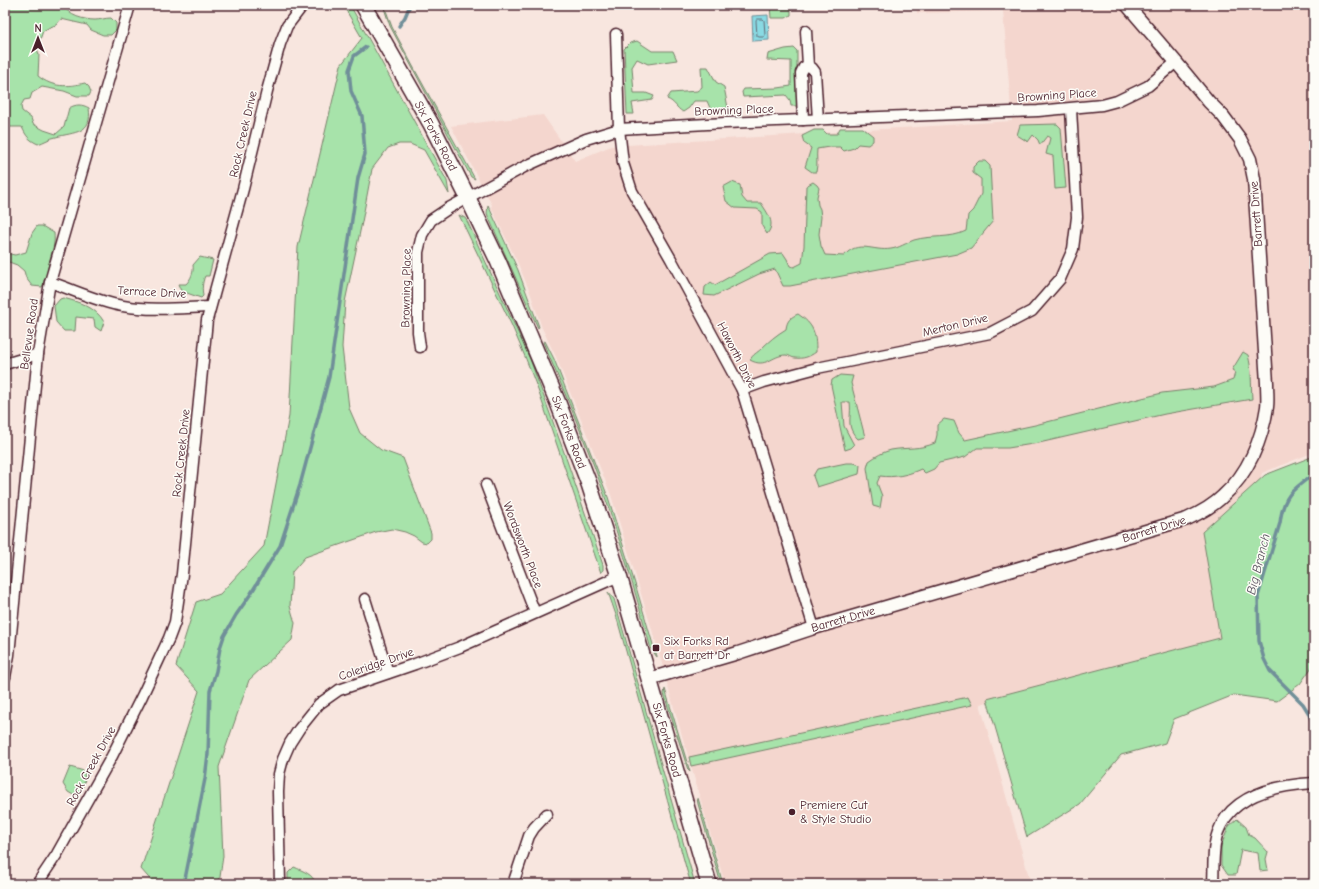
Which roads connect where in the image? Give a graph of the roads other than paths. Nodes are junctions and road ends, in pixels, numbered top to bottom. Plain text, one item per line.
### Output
1 (130, 5) edge
2 (303, 5) edge
3 (363, 5) edge
4 (1127, 5) edge
5 (806, 31) dead end
6 (616, 34) dead end
7 (1176, 62) junction
8 (808, 66) junction
9 (1071, 109) junction
10 (803, 120) junction
11 (818, 120) junction
12 (619, 129) junction
13 (468, 198) junction
14 (50, 282) junction
15 (210, 307) junction
16 (420, 347) dead end
17 (38, 354) junction
18 (5, 364) edge
19 (742, 390) junction
20 (486, 486) dead end
21 (619, 576) junction
22 (365, 599) dead end
23 (535, 613) junction
24 (814, 628) junction
25 (388, 673) junction
26 (5, 677) edge
27 (649, 679) junction
28 (1314, 784) edge
29 (547, 814) dead end
30 (37, 884) edge
31 (280, 884) edge
32 (513, 884) edge
33 (709, 884) edge
34 (1213, 884) edge

1 - 14 street, Bellevue Road
2 - 15 street, Rock Creek Drive
3 - 13 main road, Six Forks Road
4 - 7 street, Barrett Drive
5 - 8 street
6 - 12 street, Haworth Drive
7 - 9 street, Browning Place
7 - 24 street, Barrett Drive
8 - 10 street
8 - 11 street
9 - 11 street, Browning Place
9 - 19 street, Merton Drive
10 - 11 street, Browning Place
10 - 12 street, Browning Place
12 - 13 street, Browning Place
12 - 19 street, Haworth Drive
13 - 16 street, Browning Place
13 - 21 main road, Six Forks Road
14 - 15 street, Terrace Drive
14 - 17 street, Bellevue Road
15 - 30 street, Rock Creek Drive
17 - 18 street
17 - 26 street, Bellevue Road
19 - 24 street, Haworth Drive
20 - 23 street, Wordsworth Place
21 - 23 street, Coleridge Drive
21 - 27 main road, Six Forks Road
22 - 25 street
23 - 25 street, Coleridge Drive
24 - 27 street, Barrett Drive
25 - 31 street, Coleridge Drive
27 - 33 main road, Six Forks Road
28 - 34 street
29 - 32 street

